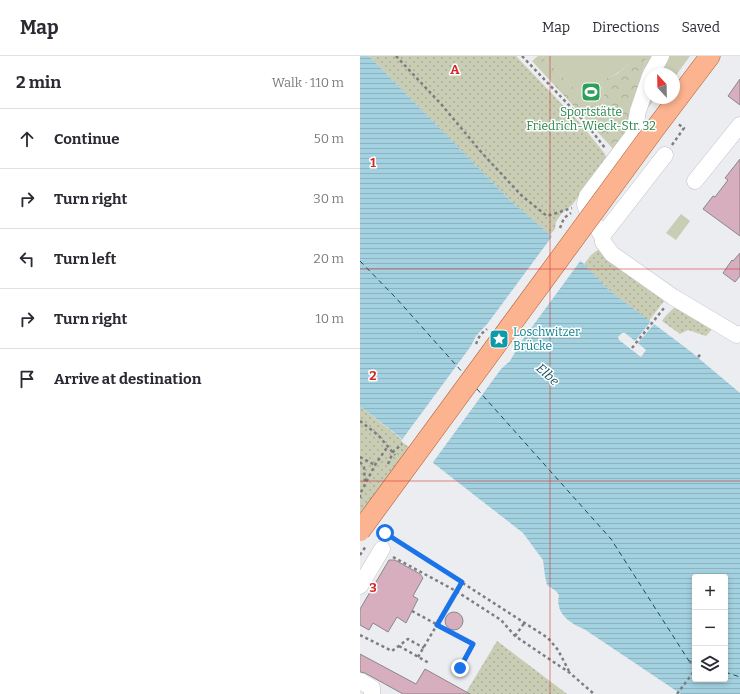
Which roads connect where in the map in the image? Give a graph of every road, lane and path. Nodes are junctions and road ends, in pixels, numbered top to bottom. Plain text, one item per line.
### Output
1 (396, 56) edge
2 (522, 56) edge
3 (660, 56) edge
4 (710, 56) edge
5 (654, 68) edge
6 (644, 94) edge
7 (678, 124) dead end
8 (740, 124) edge
9 (665, 155) joint
10 (609, 159) junction
11 (695, 181) dead end
12 (585, 204) junction
13 (602, 236) junction
14 (674, 297) junction
15 (739, 335) edge
16 (632, 348) dead end
17 (700, 354) dead end
18 (698, 357) dead end
19 (360, 421) edge
20 (388, 446) junction
21 (395, 455) dead end
22 (360, 457) edge
23 (360, 462) edge
24 (375, 465) junction
25 (366, 483) junction
26 (360, 498) edge
27 (382, 530) dead end
28 (360, 531) edge
29 (386, 552) joint
30 (462, 582) junction
31 (360, 586) edge
32 (456, 591) junction
33 (412, 611) dead end
34 (525, 622) junction
35 (437, 625) junction
36 (360, 635) edge
37 (515, 636) junction
38 (399, 646) junction
39 (424, 648) junction
40 (418, 657) junction
41 (689, 661) dead end
42 (428, 663) dead end
43 (692, 663) edge
44 (456, 673) dead end
45 (570, 673) junction
46 (692, 674) edge
47 (360, 681) edge
48 (372, 694) edge
49 (594, 694) edge
50 (678, 694) edge

1 - 12 path
2 - 10 path
3 - 5 street
4 - 28 main road, bridge
6 - 10 street
7 - 9 path
8 - 11 street
9 - 13 street
10 - 12 street
12 - 13 street
13 - 14 street
14 - 15 street
14 - 16 path
17 - 18 path
19 - 20 path
20 - 21 path
20 - 24 path
22 - 24 path
23 - 25 path
24 - 25 path
25 - 26 path
27 - 30 path
29 - 31 street
29 - 32 path
30 - 32 path
30 - 34 path
32 - 35 path
32 - 37 path
33 - 35 path
34 - 37 path
34 - 45 path
35 - 39 path
35 - 44 path
36 - 38 path
37 - 45 path
38 - 39 path
38 - 40 path
39 - 40 path
40 - 42 path
41 - 43 path
45 - 49 path
46 - 50 path
47 - 48 street

